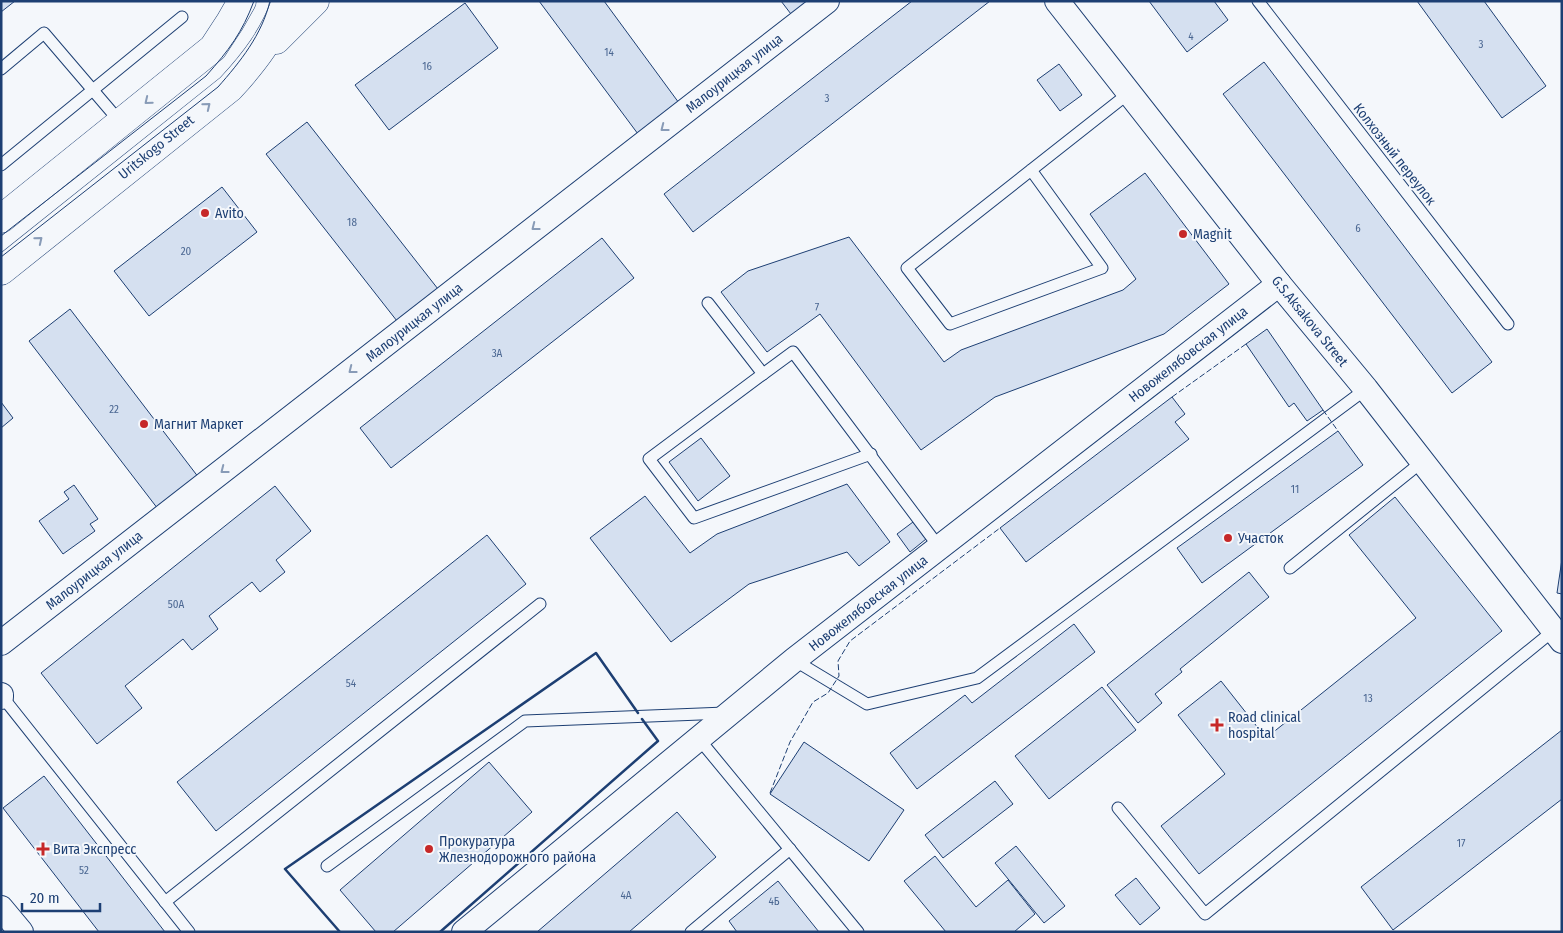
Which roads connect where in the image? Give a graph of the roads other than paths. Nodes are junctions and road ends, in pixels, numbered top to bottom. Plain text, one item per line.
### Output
1 (279, 1) edge
2 (286, 1) edge
3 (315, 1) edge
4 (827, 1) edge
5 (1057, 1) edge
6 (1258, 1) edge
7 (236, 12) edge
8 (182, 17) dead end
9 (213, 48) junction
10 (250, 65) junction
11 (1, 69) edge
12 (93, 90) junction
13 (1129, 93) junction
14 (121, 123) junction
15 (1, 165) edge
16 (1031, 170) junction
17 (1, 219) edge
18 (1, 271) edge
19 (1280, 284) junction
20 (708, 303) dead end
21 (1508, 324) dead end
22 (764, 374) junction
23 (1366, 389) junction
24 (871, 454) junction
25 (1423, 461) junction
26 (939, 547) junction
27 (1290, 568) dead end
28 (540, 604) dead end
29 (1558, 636) edge
30 (1, 642) edge
31 (794, 660) junction
32 (2, 696) edge
33 (731, 713) junction
34 (699, 740) junction
35 (1118, 808) dead end
36 (790, 849) junction
37 (326, 866) dead end
38 (165, 902) junction
39 (1, 908) edge
40 (21, 932) edge
41 (189, 932) edge
42 (464, 932) edge
43 (691, 932) edge
44 (858, 932) edge

1 - 9 main road
2 - 10 main road, Uritskogo Street
3 - 10 main road
4 -> 30 street, Малоурицкая улица
5 - 13 street, G.S.Aksakova Street
6 - 21 lane, Колхозный переулок
7 - 9 main road
8 - 12 lane
9 -> 14 main road
18 -> 10 main road, Uritskogo Street
11 - 12 lane
12 - 14 lane
12 - 15 lane
13 - 16 lane
13 - 19 street, G.S.Aksakova Street
14 - 17 main road
16 - 16 lane
19 - 23 street, G.S.Aksakova Street
19 - 26 street, Новожелябовская улица
20 - 22 lane
22 - 24 lane
22 - 24 lane
23 - 25 street, G.S.Aksakova Street
23 - 31 lane
24 - 26 lane
25 - 27 lane
25 - 29 street, G.S.Aksakova Street
26 - 31 street, Новожелябовская улица
28 - 38 lane
29 - 35 lane
31 - 33 street, Новожелябовская улица
32 - 38 lane
33 - 34 street, Новожелябовская улица
33 - 37 lane
34 - 36 lane
34 - 42 street, Новожелябовская улица
36 - 43 lane
36 - 44 lane
38 - 41 lane
39 - 40 street

